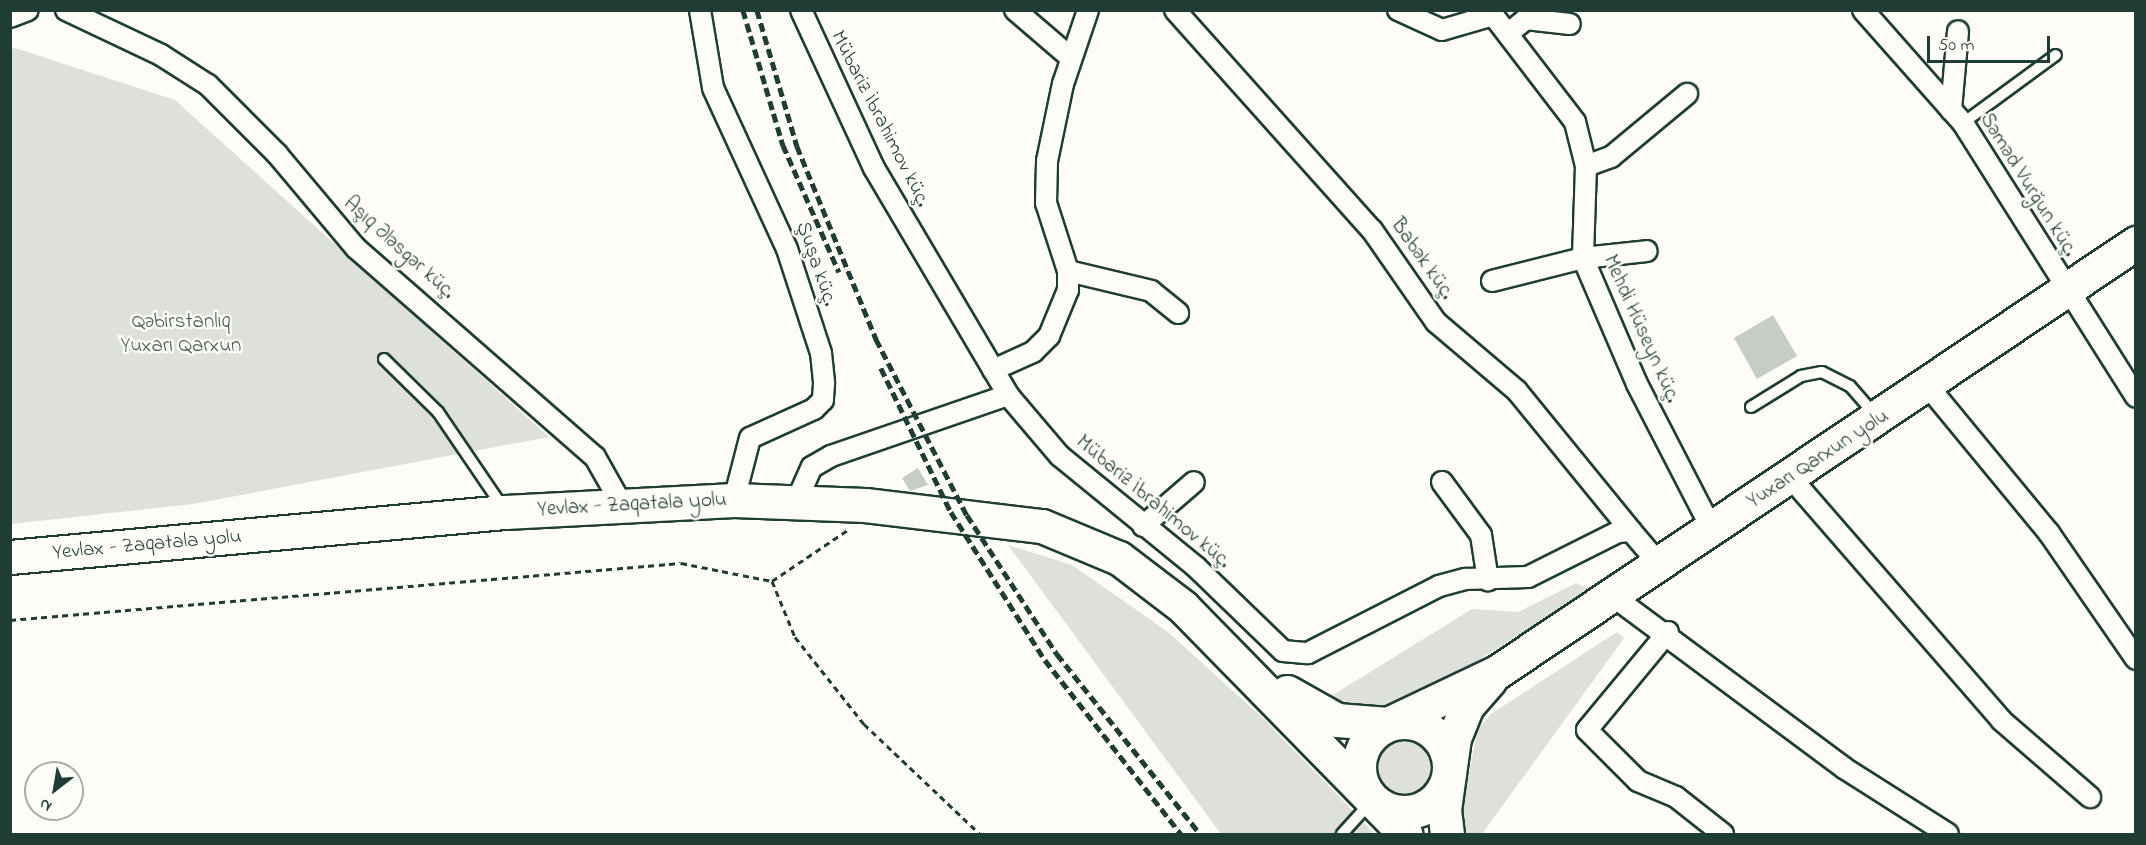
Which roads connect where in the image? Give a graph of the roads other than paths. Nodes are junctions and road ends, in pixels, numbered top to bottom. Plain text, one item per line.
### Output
1 (28, 10) edge
2 (66, 10) edge
3 (700, 10) edge
4 (801, 10) edge
5 (1015, 10) edge
6 (1088, 10) edge
7 (1175, 10) edge
8 (1398, 10) edge
9 (1863, 10) edge
10 (1493, 13) edge
11 (10, 17) edge
12 (1570, 24) dead end
13 (1958, 31) dead end
14 (1510, 32) junction
15 (2056, 55) dead end
16 (1071, 58) junction
17 (1687, 94) dead end
18 (1957, 116) junction
19 (1586, 166) junction
20 (2136, 243) edge
21 (1647, 251) dead end
22 (1583, 258) junction
23 (1068, 271) junction
24 (1492, 281) dead end
25 (2065, 290) junction
26 (1178, 312) dead end
27 (384, 359) dead end
28 (993, 370) junction
29 (1927, 385) junction
30 (1008, 395) junction
31 (2136, 397) edge
32 (1751, 407) dead end
33 (1879, 419) junction
34 (1791, 478) junction
35 (1194, 482) dead end
36 (1442, 482) dead end
37 (734, 500) junction
38 (797, 500) junction
39 (622, 505) junction
40 (505, 512) junction
41 (1143, 526) junction
42 (1712, 529) junction
43 (1631, 531) junction
44 (10, 557) edge
45 (1660, 565) junction
46 (1488, 580) junction
47 (1614, 597) junction
48 (1668, 632) junction
49 (1218, 638) junction
50 (2136, 659) edge
51 (1497, 672) junction
52 (1388, 724) junction
53 (1449, 772) junction
54 (2090, 796) dead end
55 (1372, 801) junction
56 (1342, 834) edge
57 (1406, 834) edge
58 (1447, 834) edge
59 (1723, 834) edge
60 (1948, 834) edge

1 - 11 street
2 - 39 street, Aşıq Ələsgər küç.
3 - 37 street, Şuşa küç.
4 - 28 street, Mübariz İbrahimov küç.
5 - 16 street
6 - 16 street
7 - 43 street, Babək küç.
8 - 10 street, Mehdi Hüseyn küç.
9 - 18 street, Səməd Vurğun küç.
10 - 14 street, Mehdi Hüseyn küç.
12 - 14 street
13 - 18 street
14 - 19 street, Mehdi Hüseyn küç.
15 - 18 lane
16 - 23 street
17 - 19 street
18 - 25 street, Səməd Vurğun küç.
19 - 22 street, Mehdi Hüseyn küç.
20 - 25 highway, Yuxarı Qarxun yolu
21 - 22 street
22 - 24 street
22 - 42 street, Mehdi Hüseyn küç.
23 - 26 street
23 - 28 street
25 - 29 highway, Yuxarı Qarxun yolu
25 - 31 street, Səməd Vurğun küç.
27 - 40 lane
28 - 30 street, Mübariz İbrahimov küç.
29 - 33 highway, Yuxarı Qarxun yolu
29 - 50 street
30 - 38 street
30 - 41 street, Mübariz İbrahimov küç.
32 - 33 lane
33 - 34 highway, Yuxarı Qarxun yolu
34 - 42 highway, Yuxarı Qarxun yolu
34 - 54 street
35 - 41 street
36 - 46 street
37 - 38 highway, Yevlax - Zaqatala yolu
37 - 39 highway, Yevlax - Zaqatala yolu
38 - 49 highway, Yevlax - Zaqatala yolu
39 - 40 highway, Yevlax - Zaqatala yolu
40 - 44 highway, Yevlax - Zaqatala yolu
41 - 46 street, Mübariz İbrahimov küç.
42 - 45 highway, Yuxarı Qarxun yolu
43 - 45 street
43 - 46 street, Mübariz İbrahimov küç.
45 - 47 highway, Yuxarı Qarxun yolu
47 - 48 street
47 - 51 highway, Yuxarı Qarxun yolu
48 - 59 street
48 - 60 street
49 - 52 highway
49 - 55 highway
51 - 52 highway
51 - 53 highway
52 - 53 highway
52 - 55 highway
53 - 55 highway
53 - 58 highway
55 - 56 lane
55 - 57 highway

